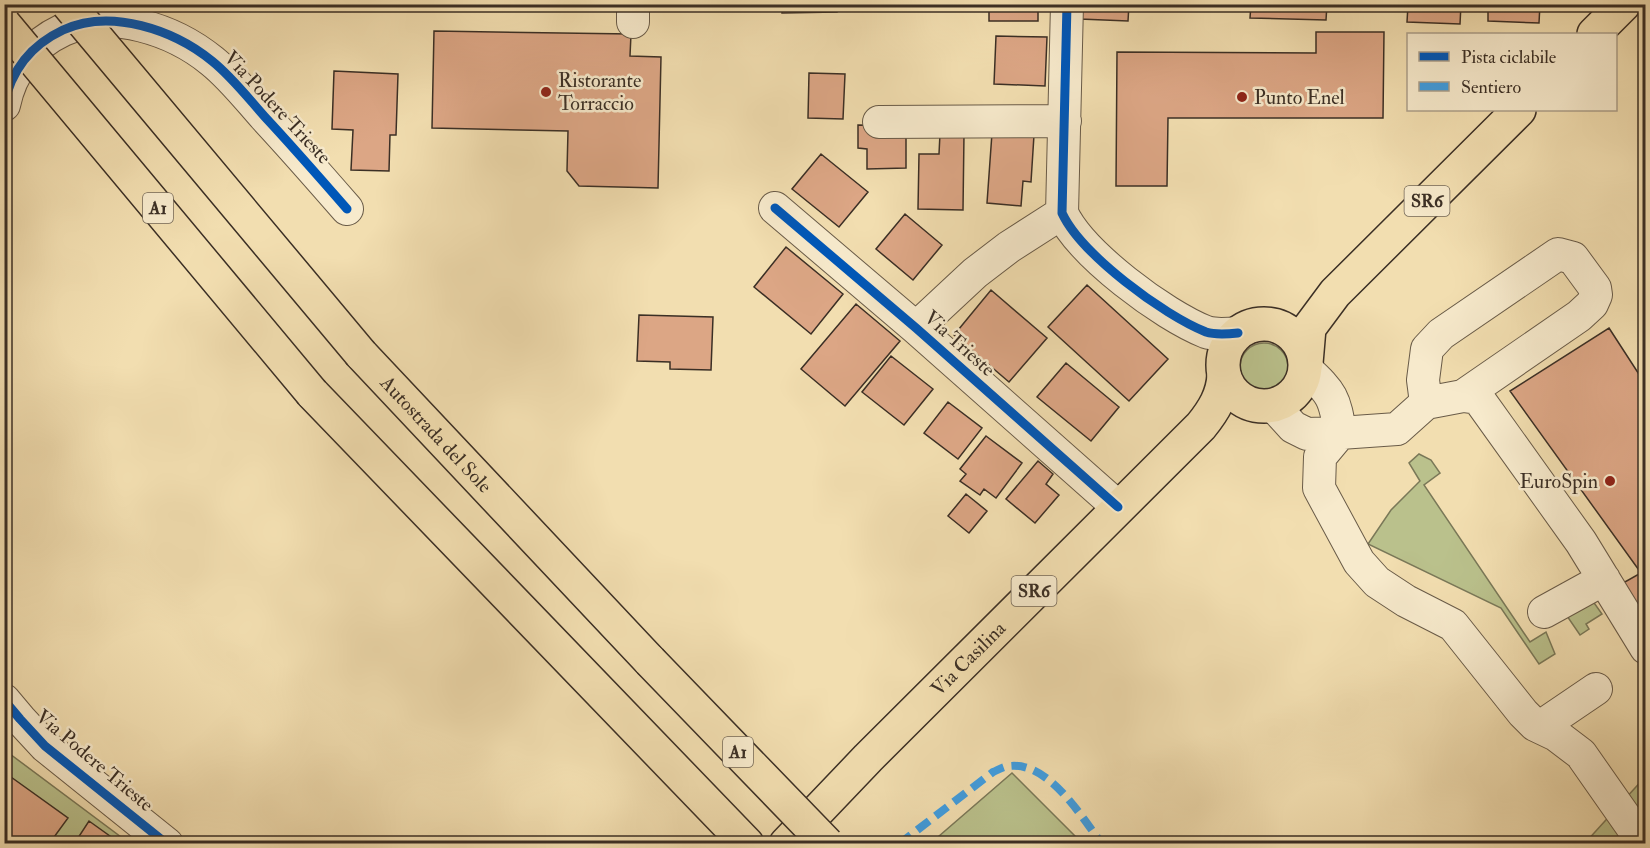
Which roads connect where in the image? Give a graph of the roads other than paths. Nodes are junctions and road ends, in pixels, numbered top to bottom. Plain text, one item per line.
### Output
1 (68, 4) edge
2 (1067, 4) edge
3 (1624, 4) edge
4 (4, 24) edge
5 (1595, 33) edge
6 (4, 105) edge
7 (1518, 111) edge
8 (879, 122) dead end
9 (1065, 122) junction
10 (775, 208) dead end
11 (347, 209) dead end
12 (1062, 213) junction
13 (1335, 293) junction
14 (1270, 324) junction
15 (916, 328) junction
16 (1223, 333) junction
17 (1306, 366) junction
18 (1224, 372) junction
19 (1463, 396) junction
20 (1426, 403) junction
21 (1267, 406) junction
22 (1201, 426) junction
23 (1340, 434) junction
24 (1118, 507) junction
25 (1604, 579) junction
26 (1544, 612) dead end
27 (1646, 648) edge
28 (1596, 689) dead end
29 (10, 713) edge
30 (1540, 727) junction
31 (797, 840) edge
32 (167, 843) edge
33 (747, 843) edge
34 (1644, 843) edge

1 - 31 main road, Autostrada del Sole / A1, bridge
2 - 9 street
3 - 5 main road
4 - 33 main road, A1, bridge
6 - 11 street, Via Podere Trieste
7 - 13 main road, SR6
8 - 9 street
9 - 12 street
10 - 15 street, Via Trieste
12 - 15 street, Via Trieste
12 - 16 street
13 - 14 main road, SR6
13 - 17 main road, SR6
14 - 16 main road, SR6
14 - 17 main road
15 - 24 street, Via Trieste
16 - 18 main road, SR6
17 - 21 main road, SR6
17 - 23 street
18 - 21 main road
18 - 22 main road, Via Casilina / SR6
19 - 20 street
19 - 20 street
19 - 25 street
20 - 23 street
21 - 22 main road, Via Casilina / SR6
21 - 23 street
22 - 24 main road, Via Casilina / SR6
23 - 30 street
24 - 31 main road, Via Casilina / SR6
25 - 26 street
25 - 27 street
28 - 30 street
29 - 32 street, Via Podere Trieste
30 - 34 street

